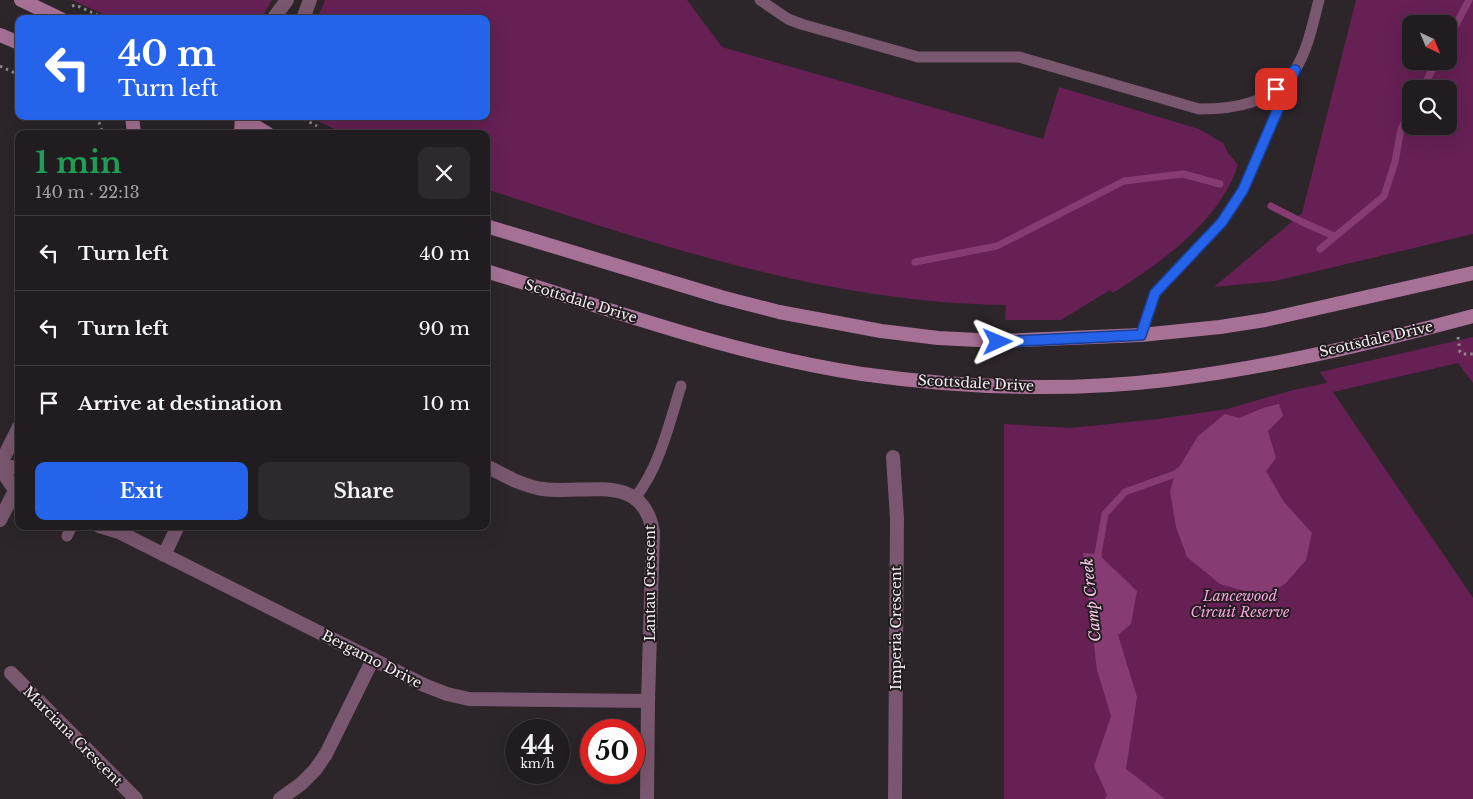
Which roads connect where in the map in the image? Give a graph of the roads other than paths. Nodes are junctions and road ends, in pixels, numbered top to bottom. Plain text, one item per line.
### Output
1 (21, 0) edge
2 (287, 0) edge
3 (310, 0) edge
4 (760, 0) edge
5 (1319, 0) edge
6 (53, 15) edge
7 (276, 15) edge
8 (304, 15) edge
9 (0, 35) edge
10 (15, 41) edge
11 (1295, 70) junction
12 (247, 120) edge
13 (262, 130) edge
14 (490, 227) edge
15 (490, 272) edge
16 (1473, 273) edge
17 (1473, 316) edge
18 (1141, 335) junction
19 (681, 386) dead end
20 (15, 435) edge
21 (894, 457) dead end
22 (0, 466) edge
23 (15, 468) edge
24 (490, 468) edge
25 (15, 484) edge
26 (15, 493) edge
27 (635, 498) junction
28 (0, 520) edge
29 (118, 530) edge
30 (176, 530) edge
31 (164, 556) junction
32 (373, 659) junction
33 (11, 673) dead end
34 (648, 701) junction
35 (136, 799) edge
36 (280, 799) edge
37 (647, 799) edge
38 (896, 799) edge

1 - 6 main road
2 - 7 street
3 - 8 street
4 - 11 lane
5 - 11 lane
9 - 10 main road
11 - 18 lane
12 - 13 main road
14 - 18 main road
15 - 17 main road, Scottsdale Drive
16 - 18 main road
19 - 27 lane
20 - 22 street
21 - 38 street, Imperia Crescent
22 - 23 street
22 - 25 street
24 - 27 street
26 - 28 street
27 - 34 street, Lantau Crescent
29 - 31 street, Bergamo Drive
30 - 31 street
31 - 32 street, Bergamo Drive
32 - 34 street, Bergamo Drive
32 - 36 street
33 - 35 street, Marciana Crescent
34 - 37 street, Lantau Crescent

